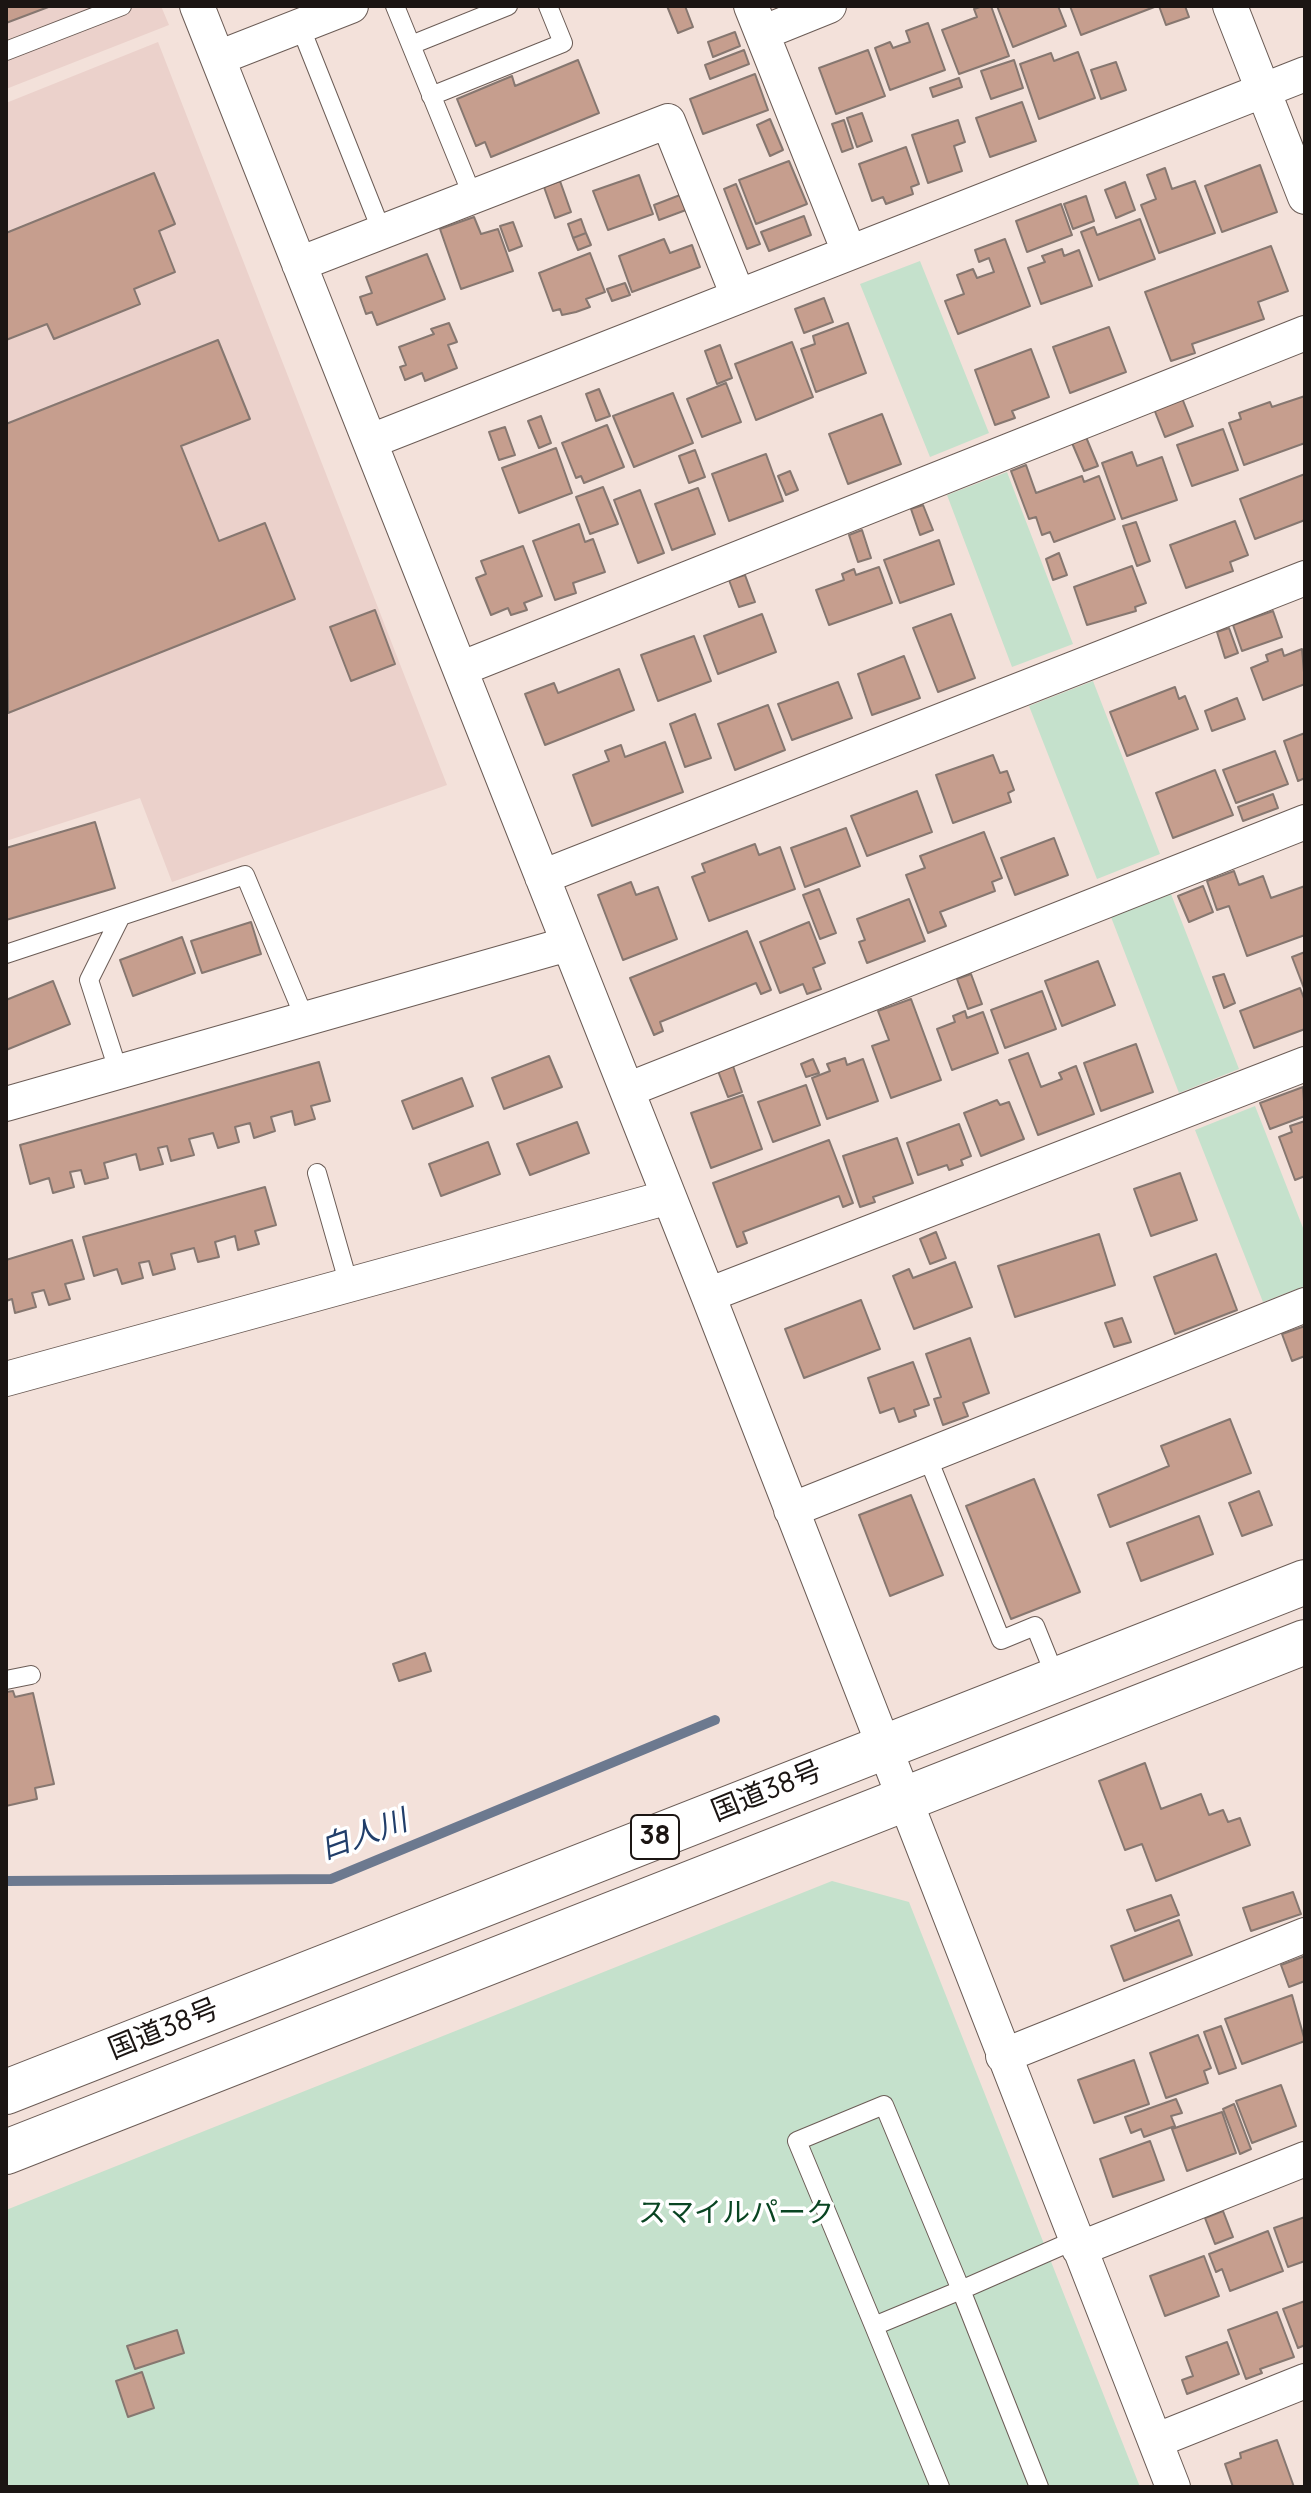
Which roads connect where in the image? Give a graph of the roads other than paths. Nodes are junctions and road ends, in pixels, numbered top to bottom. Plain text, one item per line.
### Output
1 (122, 6) edge
2 (197, 6) edge
3 (351, 6) edge
4 (395, 6) edge
5 (508, 6) edge
6 (548, 6) edge
7 (829, 6) edge
8 (1230, 6) edge
9 (756, 19) edge
10 (300, 26) junction
11 (411, 45) junction
12 (6, 51) edge
13 (218, 58) junction
14 (1305, 74) edge
15 (1264, 90) junction
16 (431, 96) junction
17 (473, 197) junction
18 (1305, 197) edge
19 (382, 232) junction
20 (849, 252) junction
21 (299, 264) junction
22 (738, 296) junction
23 (1305, 333) edge
24 (371, 441) junction
25 (1305, 578) edge
26 (460, 669) junction
27 (1305, 822) edge
28 (542, 877) junction
29 (121, 916) junction
30 (568, 944) junction
31 (6, 954) edge
32 (305, 1019) junction
33 (1305, 1064) edge
34 (119, 1073) junction
35 (627, 1090) junction
36 (6, 1104) edge
37 (317, 1173) dead end
38 (669, 1197) junction
39 (349, 1285) junction
40 (708, 1295) junction
41 (1305, 1305) edge
42 (6, 1379) edge
43 (927, 1456) junction
44 (791, 1510) junction
45 (1305, 1582) edge
46 (1305, 1642) edge
47 (31, 1675) dead end
48 (1056, 1678) junction
49 (6, 1680) edge
50 (882, 1746) junction
51 (903, 1799) junction
52 (1305, 1935) edge
53 (1003, 2056) junction
54 (6, 2092) edge
55 (6, 2152) edge
56 (1305, 2159) edge
57 (1077, 2244) junction
58 (961, 2290) junction
59 (874, 2326) junction
60 (1305, 2381) edge
61 (1155, 2441) junction
62 (940, 2487) edge
63 (1039, 2487) edge
64 (1173, 2487) edge

1 - 12 lane
2 - 13 street
3 - 10 street
4 - 11 lane
5 - 11 lane
6 - 16 lane
7 - 9 street
8 - 15 street
9 - 20 street
10 - 13 street
10 - 19 lane
11 - 16 lane
13 - 21 street
14 - 15 street
15 - 18 street
15 - 20 street
16 - 17 lane
17 - 19 street
17 - 22 street
19 - 21 street
20 - 22 street
21 - 24 street
22 - 24 street
23 - 26 street
24 - 26 street
25 - 28 street
26 - 28 street
27 - 35 street
28 - 30 street
29 - 31 lane
29 - 32 lane
29 - 34 lane
30 - 32 street
30 - 35 street
32 - 34 street
33 - 40 street
34 - 36 street
35 - 38 street
37 - 39 lane
38 - 39 street
38 - 40 street
39 - 42 street
40 - 44 street
41 - 43 street
43 - 44 street
43 - 48 lane
44 - 50 street
45 - 48 highway, 国道38号 / 38
46 - 51 highway, 国道38号 / 38
47 - 49 lane
48 - 50 highway, 国道38号 / 38
50 - 51 street
50 - 54 highway, 国道38号 / 38
51 - 53 street
51 - 55 highway, 国道38号 / 38
52 - 53 street
53 - 57 street
56 - 57 street
57 - 58 lane
57 - 61 street
58 - 59 lane
58 - 59 lane
58 - 63 lane
59 - 62 lane
60 - 61 street
61 - 64 street

